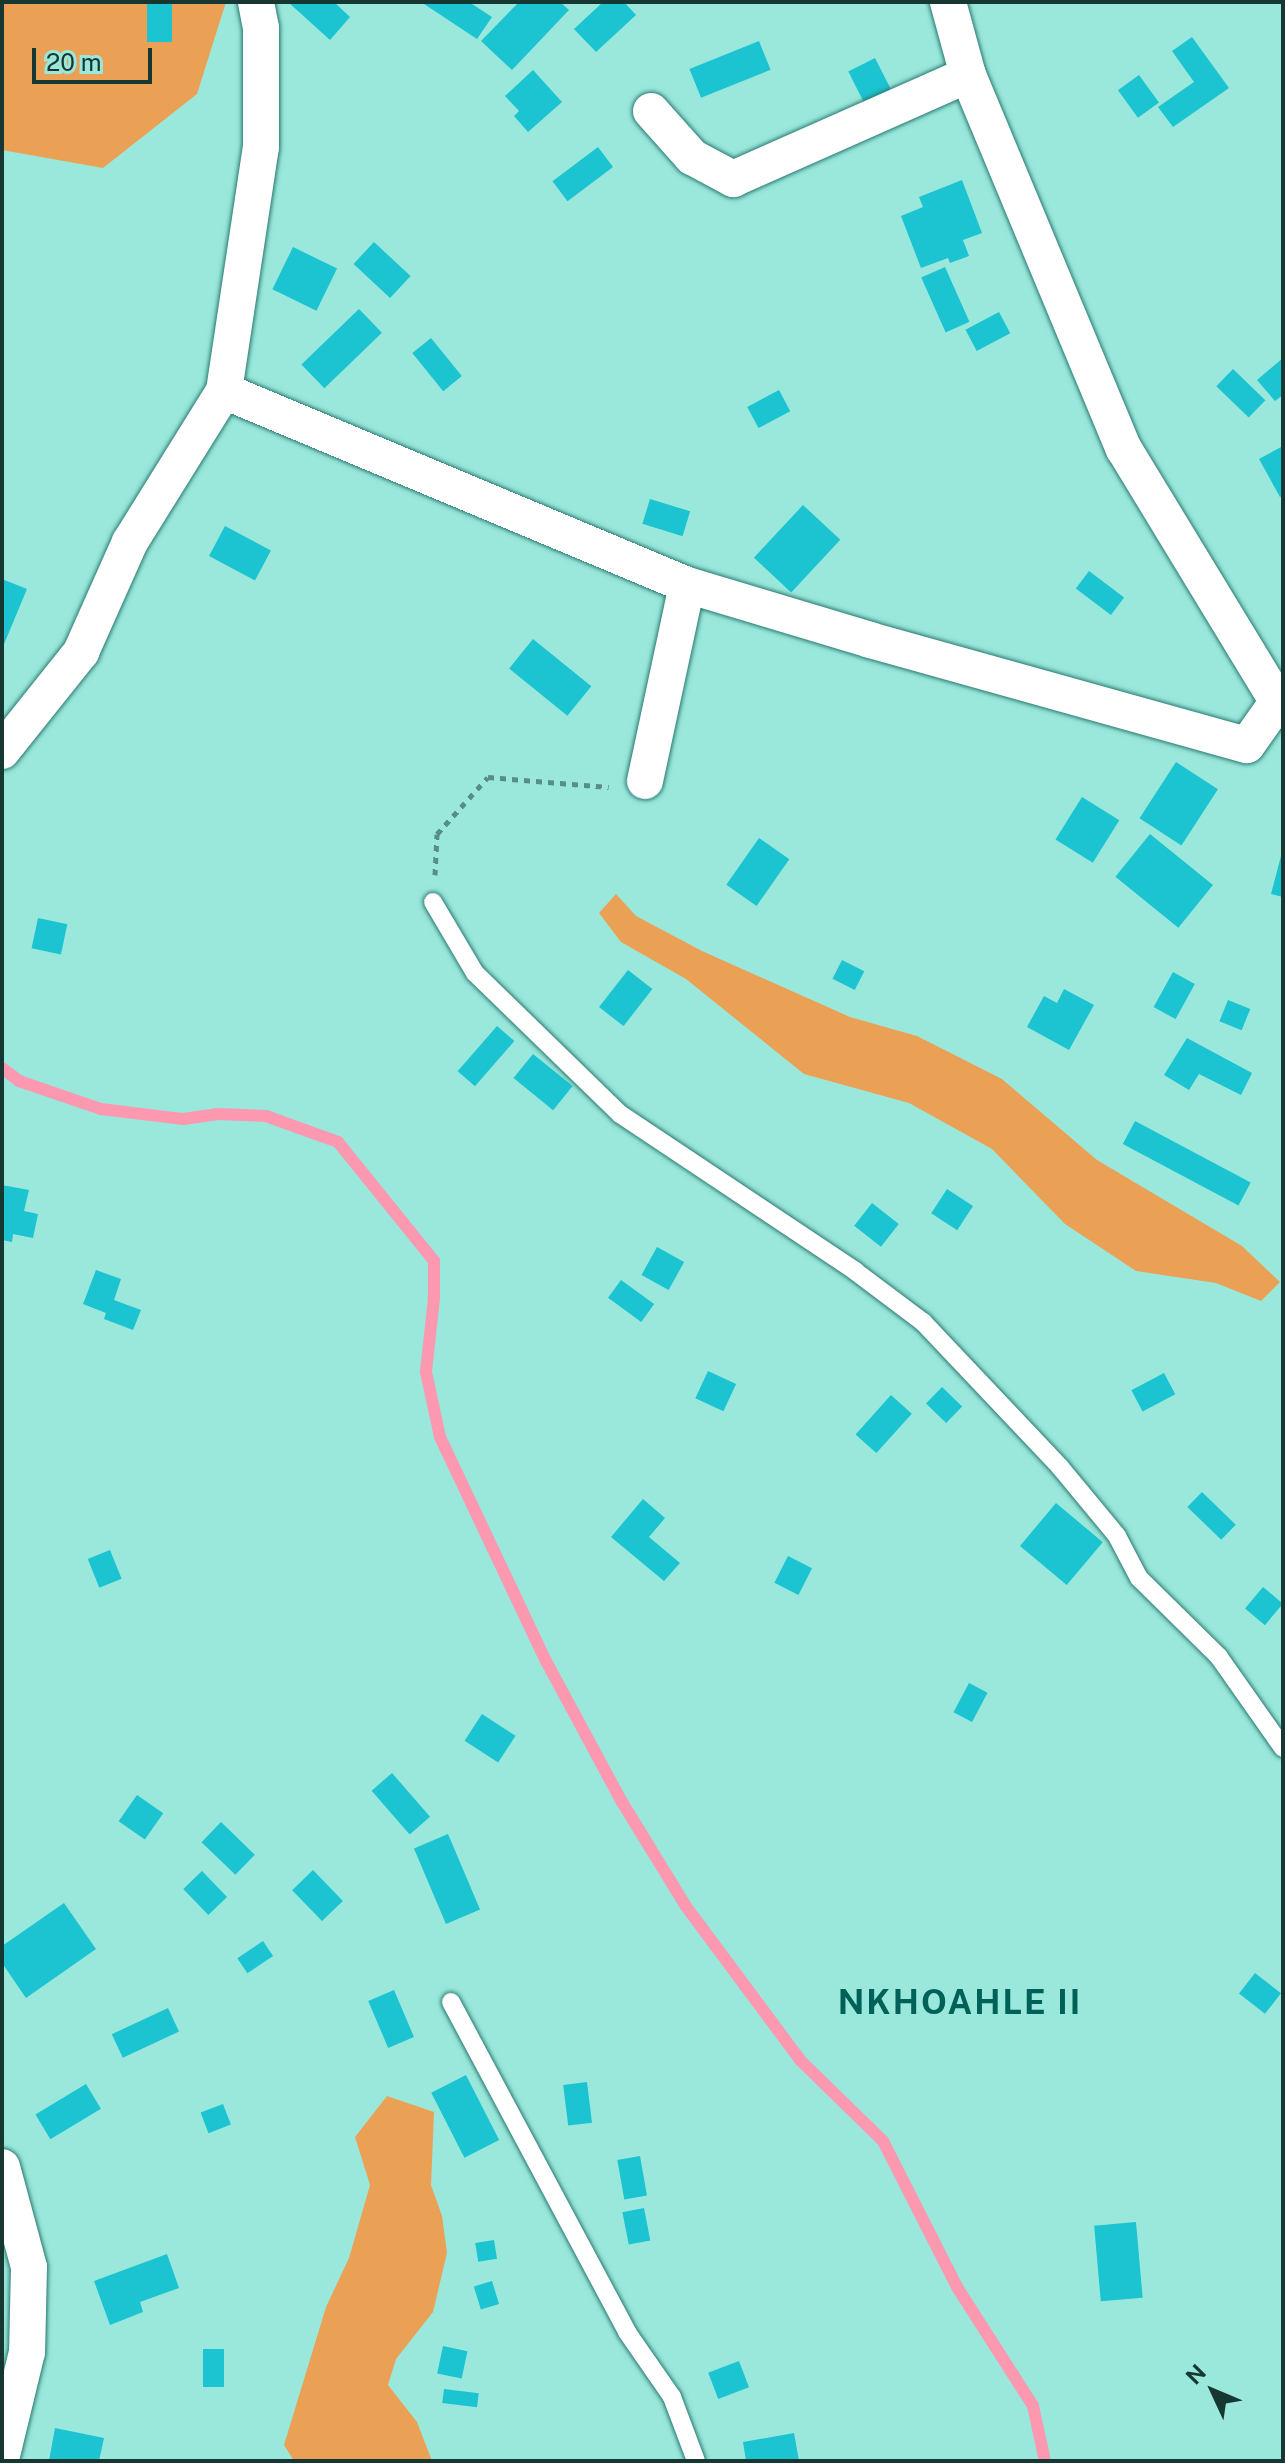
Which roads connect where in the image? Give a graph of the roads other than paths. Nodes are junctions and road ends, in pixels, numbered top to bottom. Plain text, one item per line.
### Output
1 (256, 2) edge
2 (948, 2) edge
3 (968, 75) junction
4 (651, 111) dead end
5 (224, 391) junction
6 (687, 585) junction
7 (1280, 707) edge
8 (2, 751) edge
9 (645, 781) road end
10 (433, 902) road end
11 (1283, 1748) edge
12 (451, 2002) dead end
13 (2, 2167) edge
14 (2, 2455) edge
15 (696, 2461) edge

1 - 5 street
2 - 3 street
3 - 4 street
3 - 7 street
5 - 6 street
5 - 8 street
6 - 7 street
6 - 9 street
10 - 11 lane
12 - 15 lane
13 - 14 street

